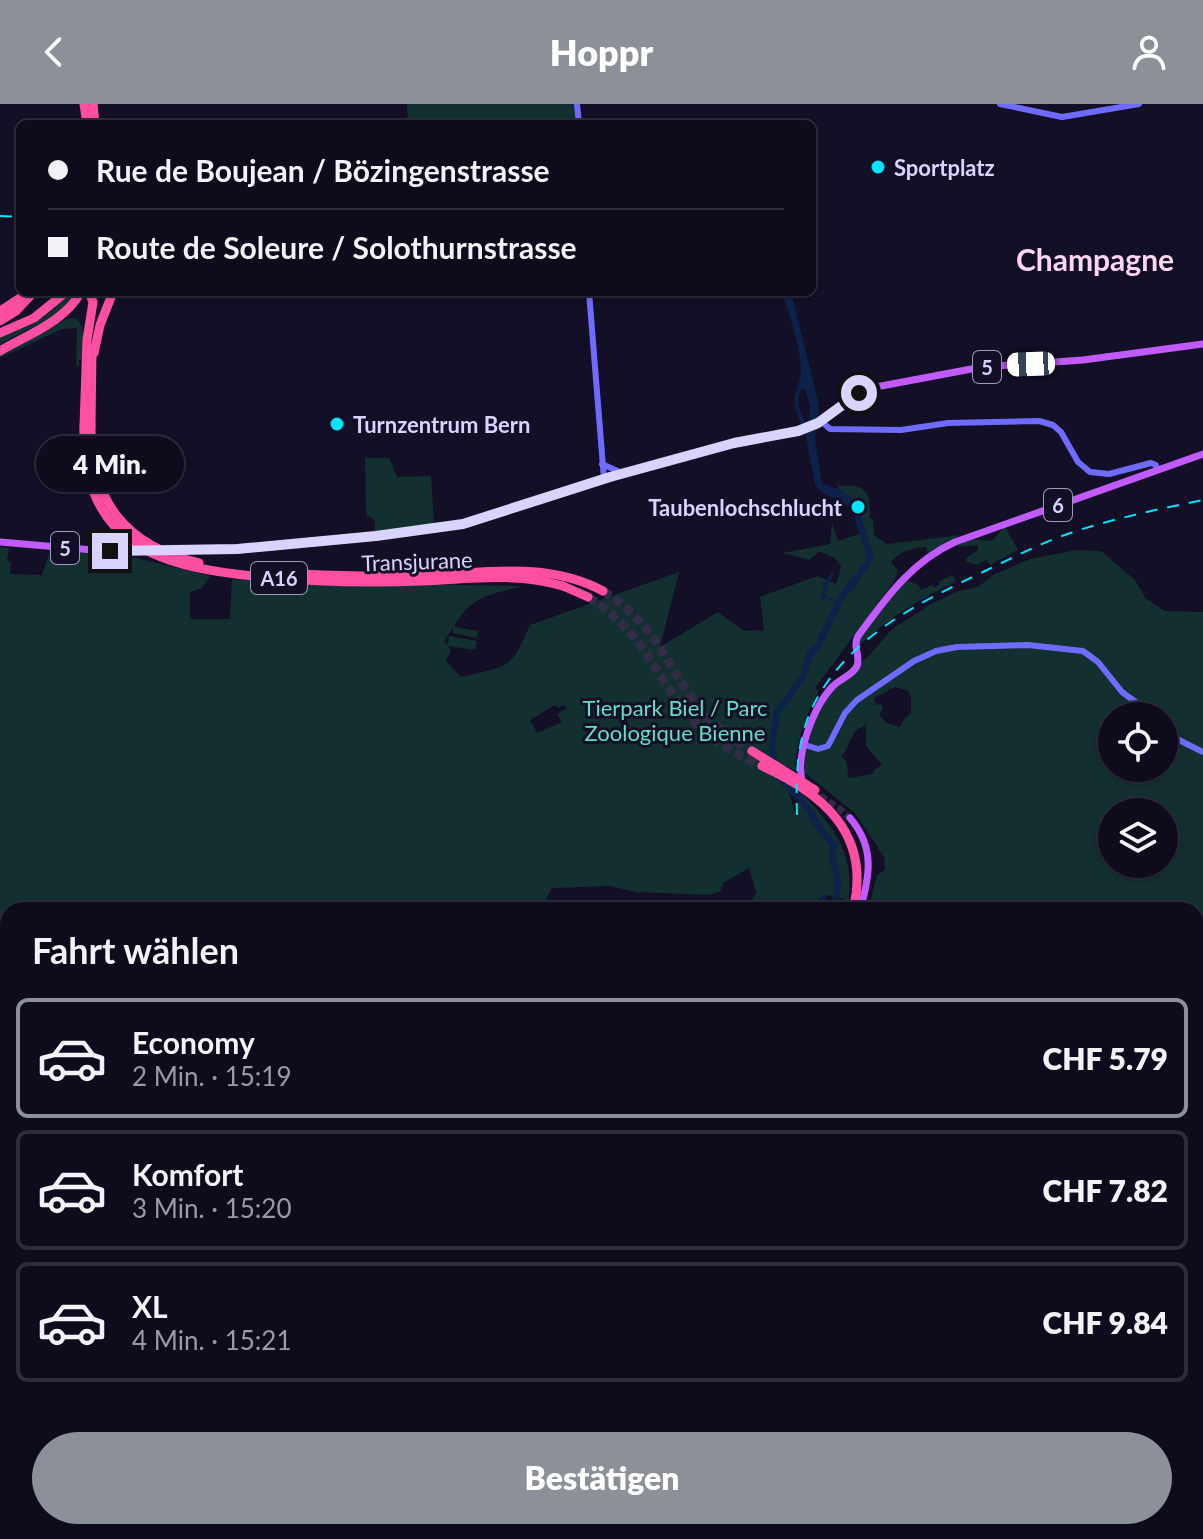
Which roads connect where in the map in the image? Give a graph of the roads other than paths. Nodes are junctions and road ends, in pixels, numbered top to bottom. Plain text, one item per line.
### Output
1 (1000, 104) edge
2 (1139, 104) edge
3 (25, 296) edge
4 (29, 296) edge
5 (59, 296) edge
6 (79, 296) edge
7 (91, 296) edge
8 (98, 296) edge
9 (111, 296) edge
10 (589, 296) edge
11 (0, 311) edge
12 (61, 317) junction
13 (0, 321) edge
14 (0, 331) edge
15 (87, 340) junction
16 (1203, 344) edge
17 (0, 348) edge
18 (93, 365) junction
19 (820, 422) junction
20 (87, 426) junction
21 (1203, 454) edge
22 (602, 464) junction
23 (1157, 470) junction
24 (624, 474) junction
25 (604, 479) junction
26 (0, 542) edge
27 (603, 591) tunnel mouth
28 (588, 597) tunnel mouth
29 (1136, 702) edge
30 (1178, 739) edge
31 (805, 745) junction
32 (752, 751) tunnel mouth
33 (1203, 752) edge
34 (762, 766) tunnel mouth
35 (850, 818) tunnel mouth
36 (856, 902) edge
37 (857, 902) edge
38 (858, 902) edge
39 (859, 902) edge

1 - 2 street
3 - 11 highway
4 - 13 highway
5 - 14 highway
6 - 12 highway
7 - 15 highway, A16
8 - 18 highway, A16
9 - 18 highway
10 - 22 street
12 - 15 highway
12 - 17 highway
15 - 20 highway, Transjurane / A16
16 - 19 main road, 5
18 - 20 highway, Transjurane / A16
19 - 23 street
19 - 24 main road, 5
20 - 27 highway, Transjurane / A16, bridge
20 - 28 highway, Transjurane / A16, bridge
21 - 23 main road, 6
22 - 24 street
22 - 25 street
23 - 31 main road, 6
24 - 25 main road, 5
25 - 26 main road, 5
29 - 31 street
30 - 33 street
31 - 36 main road, 6
32 - 38 highway, bridge
34 - 37 highway, bridge
35 - 39 main road

